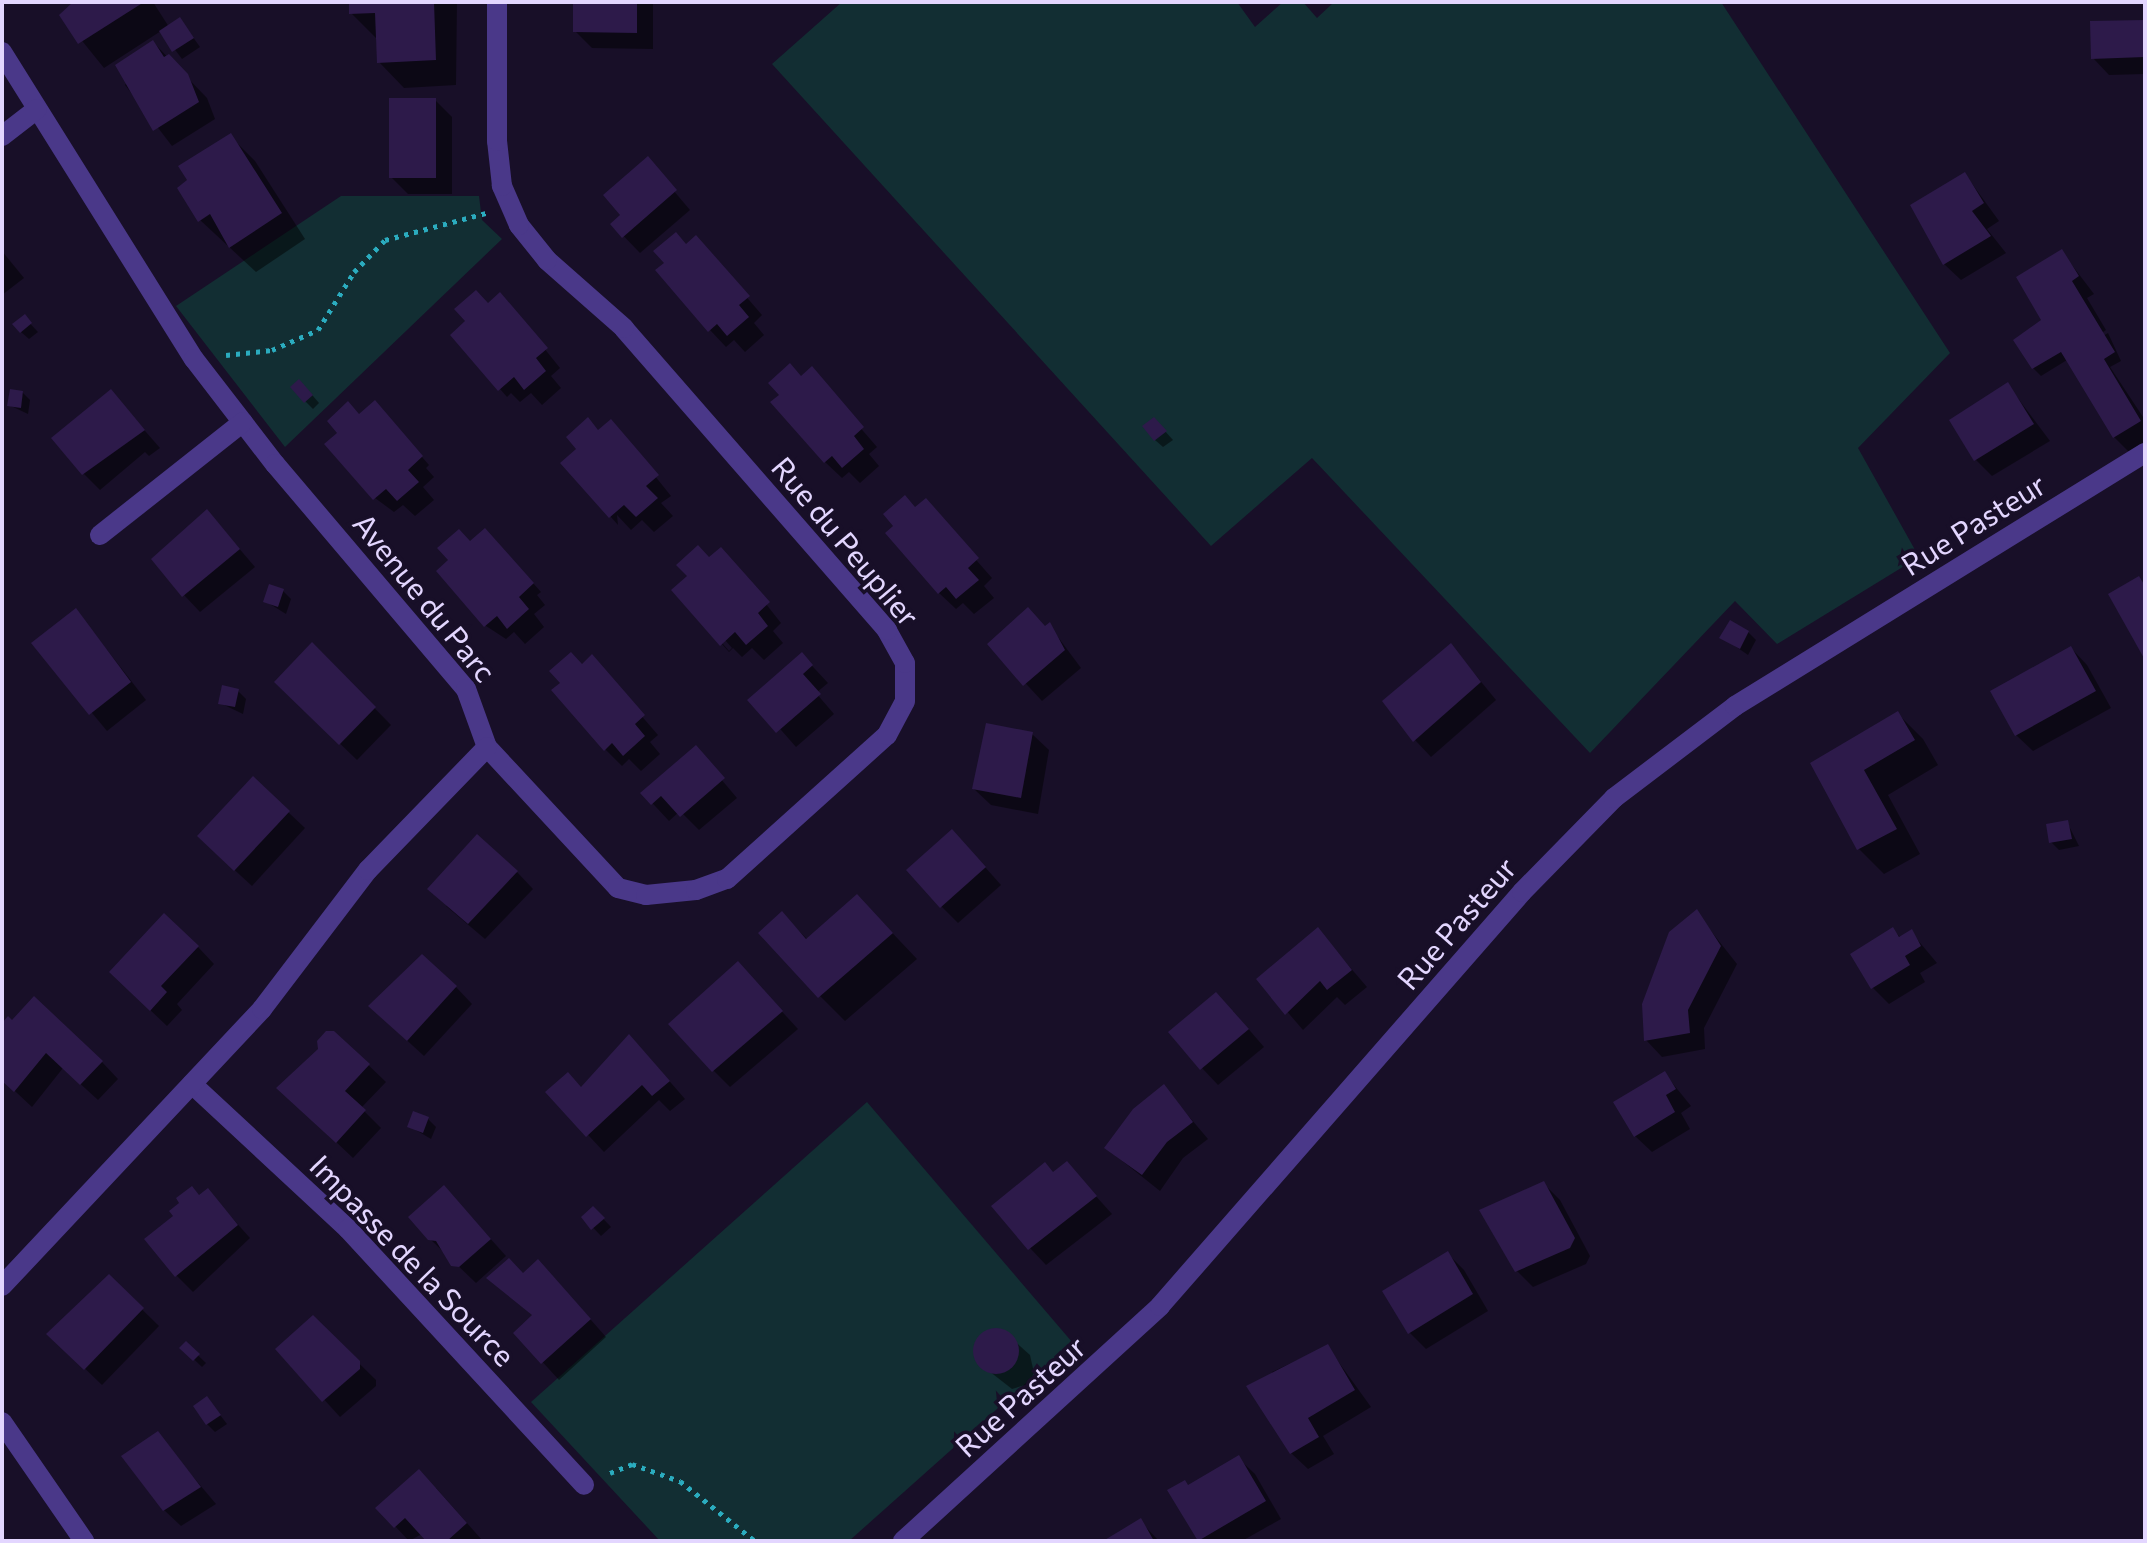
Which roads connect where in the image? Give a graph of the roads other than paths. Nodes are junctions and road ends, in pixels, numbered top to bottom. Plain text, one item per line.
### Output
1 (497, 2) edge
2 (2, 52) edge
3 (37, 109) junction
4 (2, 136) edge
5 (243, 422) junction
6 (2145, 453) edge
7 (100, 535) dead end
8 (487, 747) junction
9 (192, 1084) junction
10 (2, 1286) edge
11 (2, 1422) edge
12 (584, 1485) road end
13 (84, 1541) edge
14 (903, 1541) edge

1 - 8 street, Rue du Peuplier
2 - 3 street, Avenue du Parc
3 - 4 street
3 - 5 street, Avenue du Parc
5 - 7 street
5 - 8 street, Avenue du Parc
6 - 14 street, Rue Pasteur
8 - 9 street
9 - 10 street
9 - 12 street, Impasse de la Source
11 - 13 street

